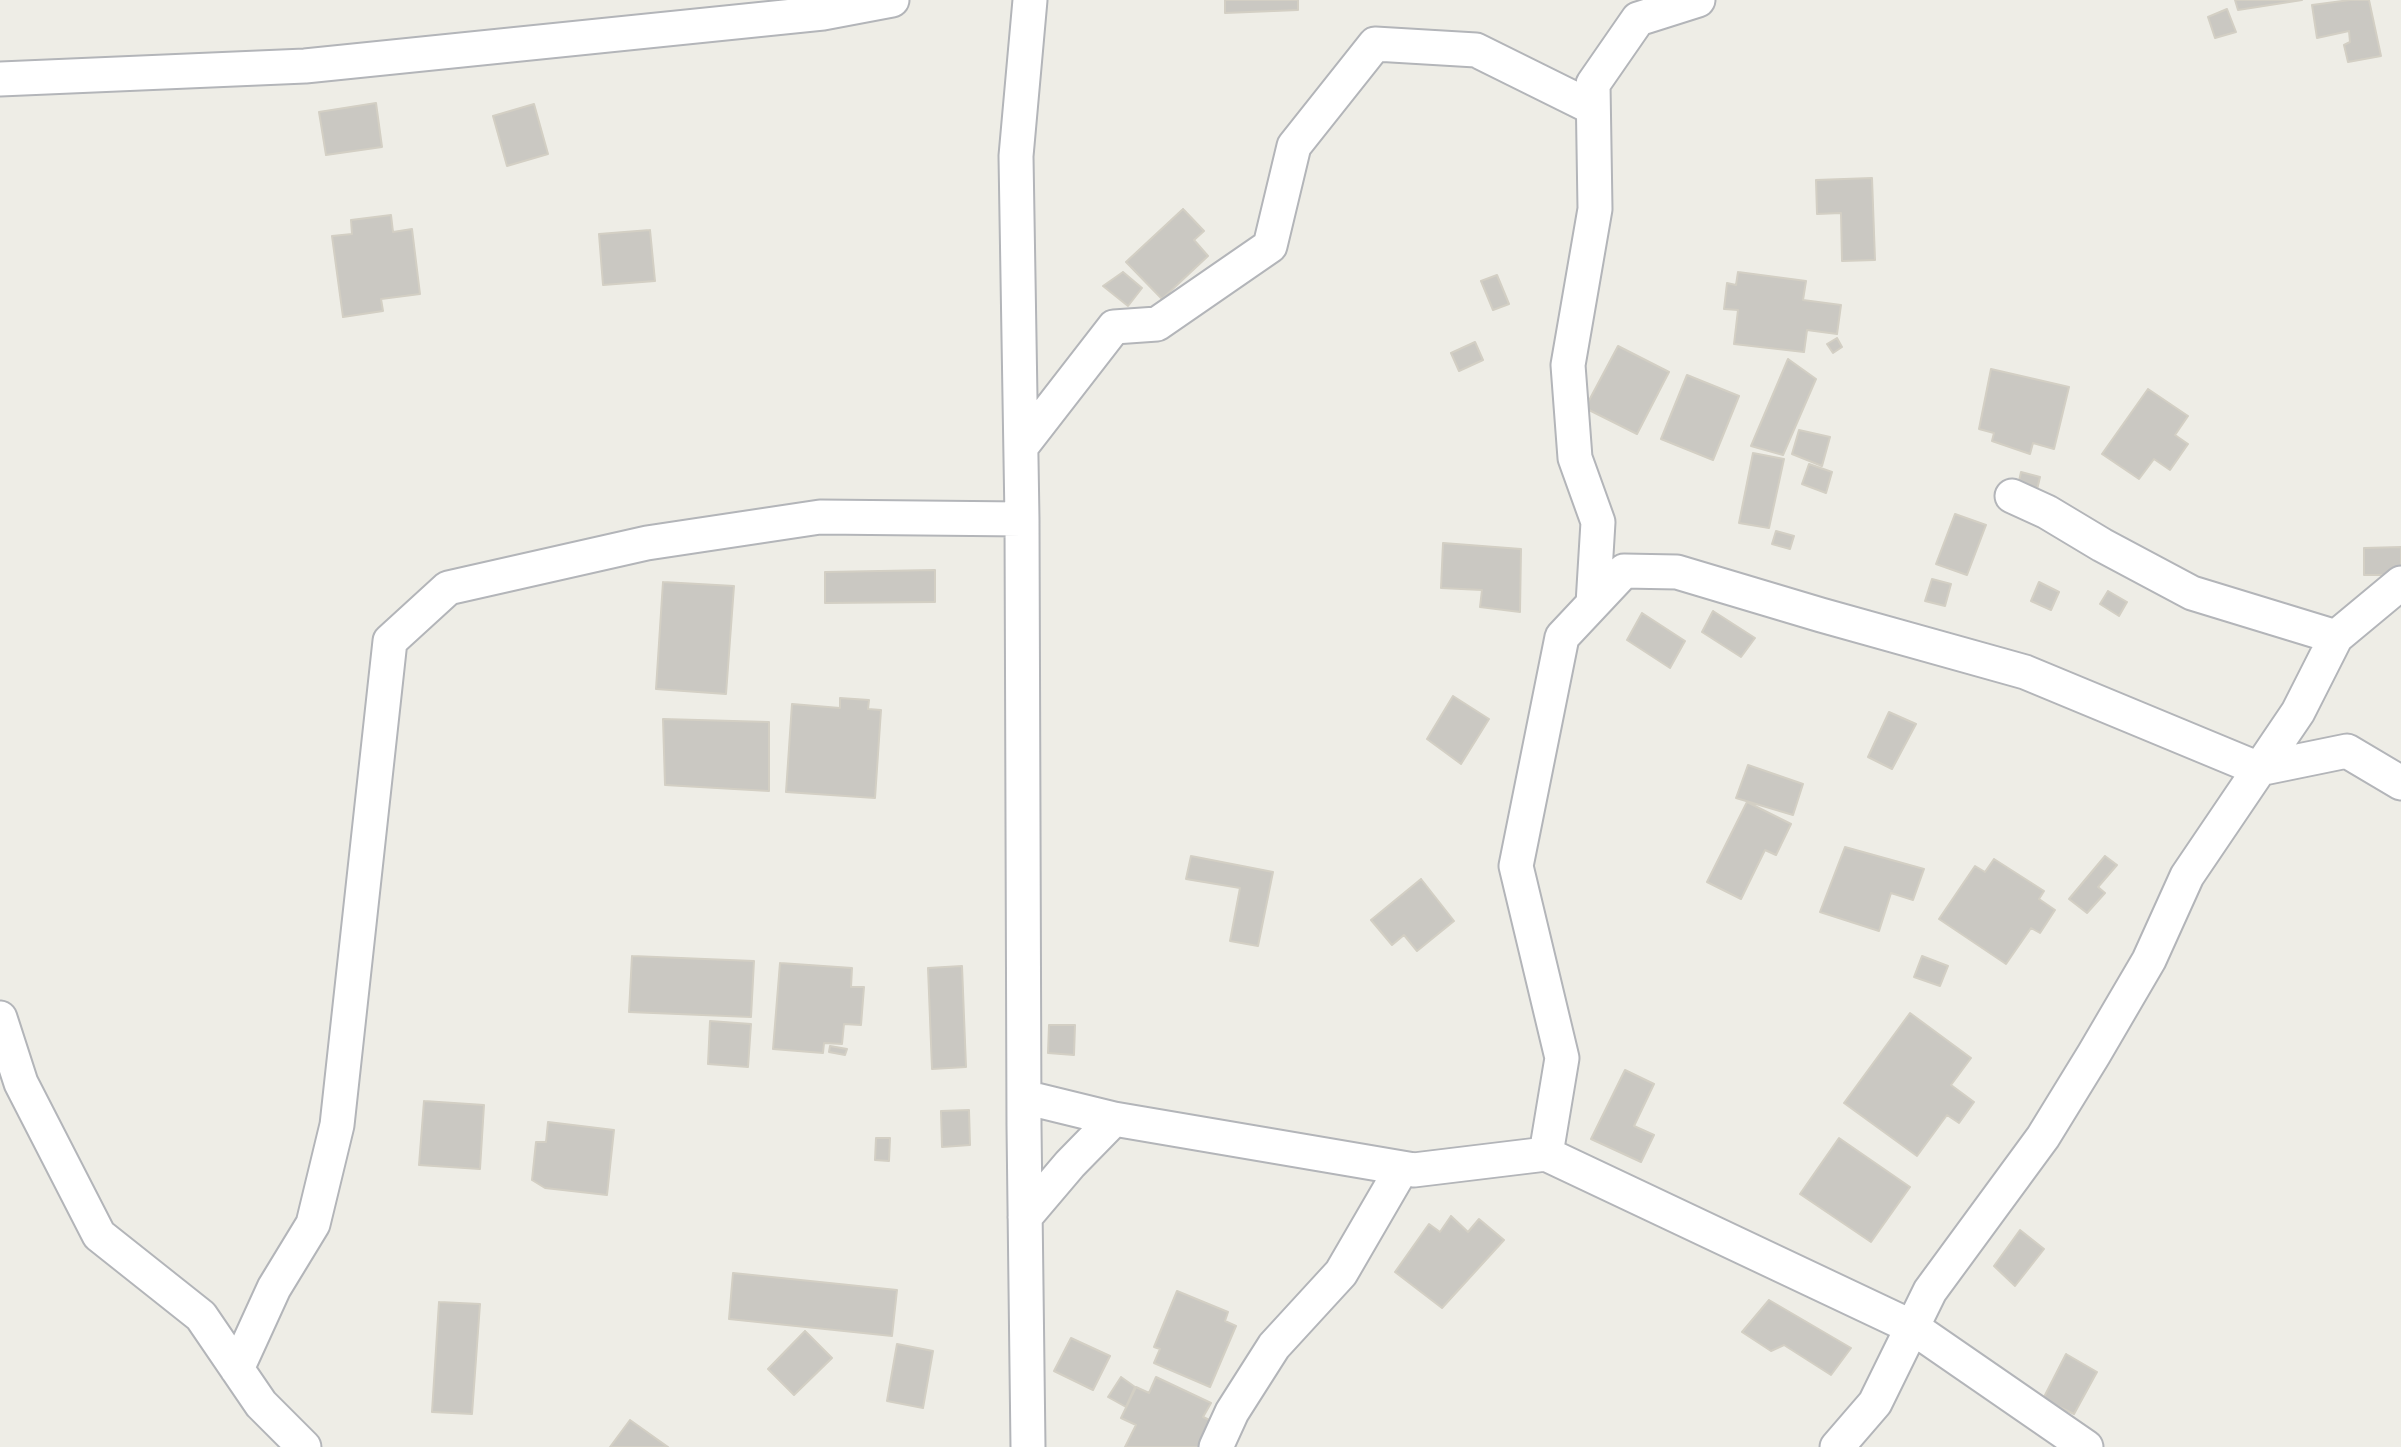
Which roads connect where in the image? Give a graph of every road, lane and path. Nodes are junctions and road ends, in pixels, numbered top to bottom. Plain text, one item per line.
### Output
1 (892, 0) edge
2 (1030, 0) edge
3 (1620, 0) edge
4 (1698, 0) edge
5 (1628, 33) junction
6 (0, 79) edge
7 (1593, 107) junction
8 (1021, 447) junction
9 (2012, 496) dead end
10 (1022, 519) junction
11 (2401, 583) edge
12 (1593, 604) junction
13 (2336, 637) junction
14 (2259, 769) junction
15 (2401, 783) edge
16 (0, 1018) edge
17 (1024, 1097) junction
18 (1114, 1119) junction
19 (1546, 1154) junction
20 (1402, 1168) junction
21 (1025, 1217) junction
22 (1912, 1327) junction
23 (237, 1369) junction
24 (304, 1447) edge
25 (1028, 1447) edge
26 (1216, 1447) edge
27 (1837, 1447) edge
28 (2086, 1447) edge

1 - 6 street
2 - 8 street
3 - 5 street
4 - 5 street
5 - 7 street
7 - 8 street
7 - 12 street
8 - 10 street
9 - 13 street
10 - 17 street
10 - 23 street
11 - 13 street
12 - 14 street
12 - 19 street
13 - 14 street
14 - 15 street
14 - 22 street
16 - 23 street
17 - 18 street
17 - 21 street
18 - 20 street
18 - 21 street
19 - 20 street
19 - 22 street
20 - 26 street
21 - 25 street
22 - 27 street
22 - 28 street
23 - 24 street

